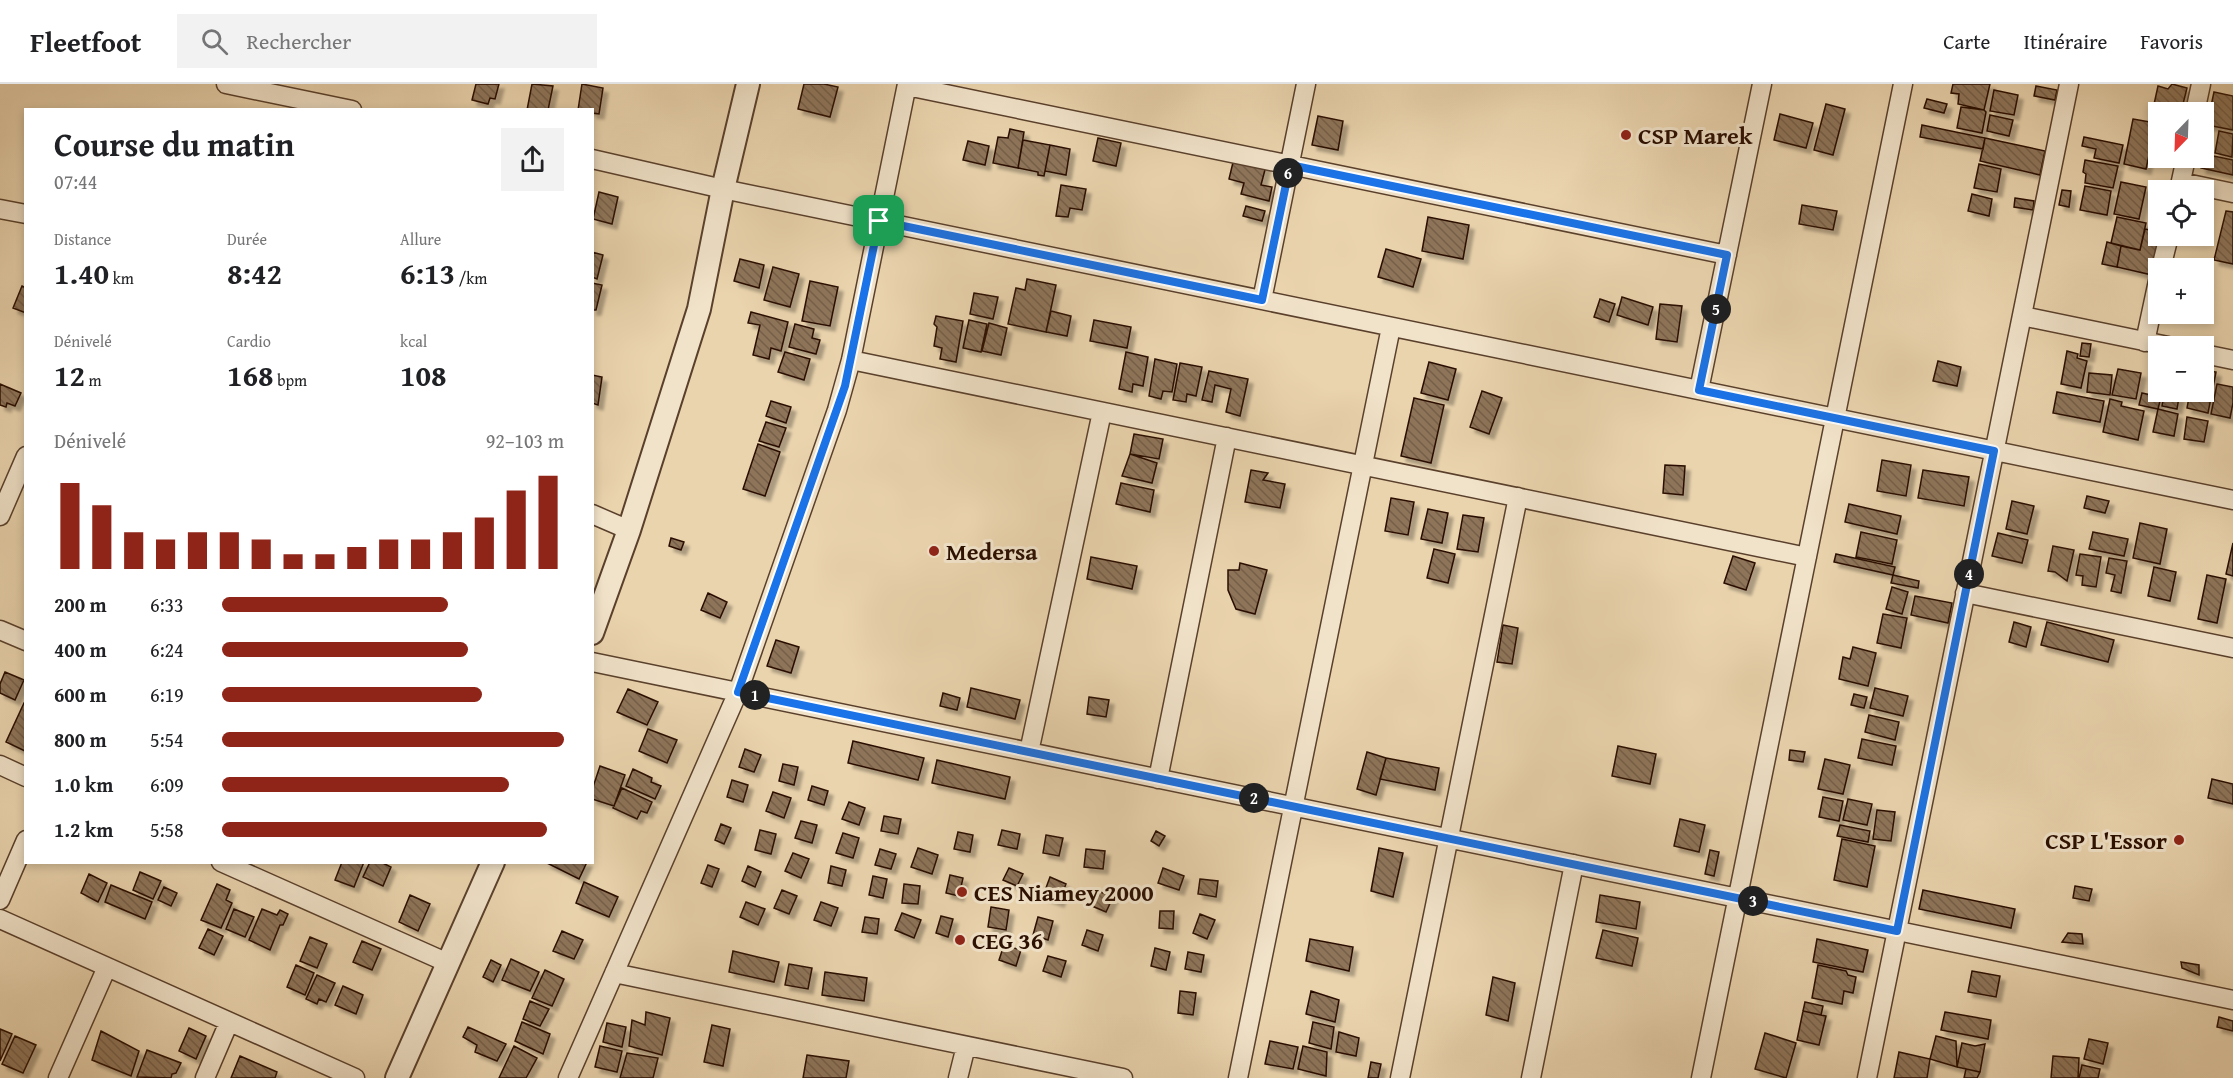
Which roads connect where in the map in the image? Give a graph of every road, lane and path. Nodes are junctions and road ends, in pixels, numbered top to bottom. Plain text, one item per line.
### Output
1 (226, 84) edge
2 (748, 84) edge
3 (1306, 84) edge
4 (1762, 84) edge
5 (1903, 84) edge
6 (2069, 84) edge
7 (2201, 84) edge
8 (907, 85) edge
9 (300, 98) edge
10 (2197, 102) edge
11 (343, 108) edge
12 (594, 159) edge
13 (1290, 165) junction
14 (723, 189) junction
15 (2214, 190) edge
16 (2233, 193) edge
17 (0, 209) edge
18 (24, 214) edge
19 (879, 221) junction
20 (1727, 255) junction
21 (1262, 300) junction
22 (2022, 316) junction
23 (2149, 324) edge
24 (1390, 327) junction
25 (2145, 342) junction
26 (2148, 342) edge
27 (2214, 356) edge
28 (851, 360) junction
29 (2233, 360) edge
30 (1699, 390) junction
31 (1102, 412) junction
32 (1835, 418) junction
33 (1227, 437) junction
34 (1994, 451) junction
35 (24, 461) edge
36 (1362, 465) junction
37 (1518, 497) junction
38 (2233, 500) edge
39 (594, 515) edge
40 (0, 516) edge
41 (628, 530) junction
42 (1807, 557) junction
43 (1965, 593) junction
44 (594, 627) edge
45 (0, 630) edge
46 (24, 640) edge
47 (2233, 648) edge
48 (594, 662) edge
49 (738, 692) junction
50 (1029, 752) junction
51 (0, 765) edge
52 (24, 776) edge
53 (1158, 778) junction
54 (1293, 806) junction
55 (1449, 838) junction
56 (24, 845) edge
57 (225, 864) edge
58 (492, 864) edge
59 (1574, 864) junction
60 (1738, 898) junction
61 (0, 900) edge
62 (0, 919) edge
63 (1897, 931) junction
64 (448, 963) junction
65 (107, 967) junction
66 (615, 973) junction
67 (2233, 1000) edge
68 (230, 1022) junction
69 (966, 1046) junction
70 (58, 1078) edge
71 (205, 1078) edge
72 (355, 1078) edge
73 (397, 1078) edge
74 (568, 1078) edge
75 (958, 1078) edge
76 (1123, 1078) edge
77 (1238, 1078) edge
78 (1400, 1078) edge
79 (1531, 1078) edge
80 (1701, 1078) edge
81 (1867, 1078) edge

1 - 9 street
2 - 14 street
3 - 13 street
4 - 20 street
5 - 32 street
6 - 22 street
7 - 10 street
8 - 13 street
8 - 19 street
9 - 11 street
12 - 14 street
13 - 20 street
13 - 21 street
14 - 19 street
14 - 41 street
15 - 16 street
17 - 18 street
19 - 21 street
19 - 28 street
20 - 30 street
21 - 24 street
22 - 25 street
22 - 34 street
23 - 25 street
24 - 30 street
24 - 36 street
25 - 26 street
27 - 29 street
28 - 31 street
28 - 49 street
30 - 32 street
31 - 33 street
31 - 50 street
32 - 34 street
32 - 42 street
33 - 36 street
33 - 53 street
34 - 38 street
34 - 43 street
35 - 40 street
36 - 37 street
36 - 54 street
37 - 42 street
37 - 55 street
39 - 41 street
41 - 44 street
42 - 60 street
43 - 47 street
43 - 63 street
45 - 46 street
48 - 49 street
49 - 50 street
49 - 66 street
50 - 53 street
51 - 52 street
53 - 54 street
54 - 55 street
54 - 77 street
55 - 59 street
55 - 78 street
56 - 61 street
57 - 64 street
58 - 64 street
59 - 60 street
59 - 79 street
60 - 63 street
60 - 80 street
62 - 65 street
63 - 67 street
63 - 81 street
64 - 73 street
65 - 68 street
65 - 70 street
66 - 69 street
66 - 74 street
68 - 71 street
68 - 72 street
69 - 75 street
69 - 76 street

